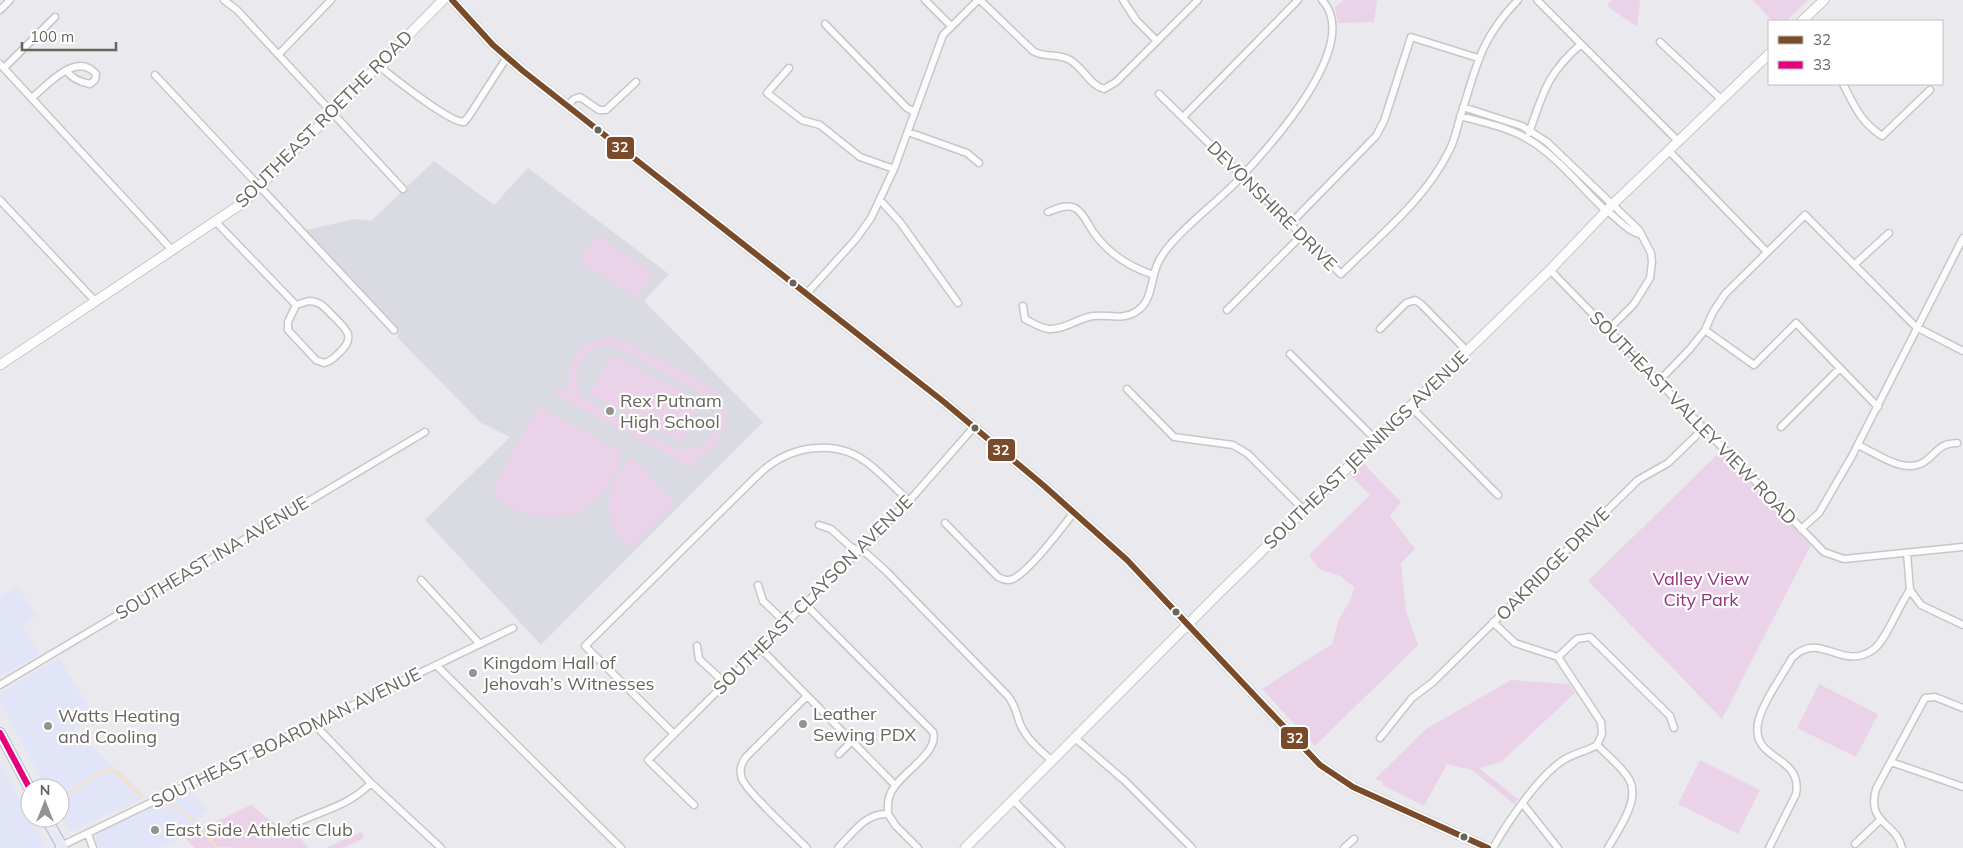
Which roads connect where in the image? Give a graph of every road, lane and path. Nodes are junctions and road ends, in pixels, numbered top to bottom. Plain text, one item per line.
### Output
1 (10, 0) edge
2 (224, 0) edge
3 (331, 0) edge
4 (442, 0) edge
5 (452, 0) edge
6 (925, 0) edge
7 (979, 0) edge
8 (1123, 0) edge
9 (1198, 0) edge
10 (1298, 0) edge
11 (1322, 0) edge
12 (1518, 0) edge
13 (1537, 0) edge
14 (1824, 0) edge
15 (234, 2) edge
16 (0, 10) edge
17 (55, 17) dead end
18 (1803, 20) edge
19 (825, 24) dead end
20 (950, 25) junction
21 (1158, 41) junction
22 (1660, 42) dead end
23 (1580, 45) junction
24 (278, 54) junction
25 (1768, 55) edge
26 (507, 57) junction
27 (1478, 58) junction
28 (378, 65) junction
29 (2, 66) edge
30 (789, 68) dead end
31 (67, 71) dead end
32 (156, 75) dead end
33 (636, 82) dead end
34 (1843, 85) edge
35 (1930, 90) dead end
36 (1158, 94) dead end
37 (32, 98) junction
38 (1722, 100) junction
39 (567, 106) junction
40 (1463, 108) junction
41 (332, 112) junction
42 (915, 112) junction
43 (1460, 116) junction
44 (1183, 118) junction
45 (1530, 130) junction
46 (908, 132) junction
47 (1527, 139) junction
48 (1679, 142) junction
49 (1669, 151) junction
50 (979, 163) dead end
51 (894, 169) junction
52 (1242, 176) junction
53 (259, 186) junction
54 (403, 189) dead end
55 (0, 200) edge
56 (880, 200) junction
57 (1610, 208) junction
58 (1048, 212) dead end
59 (216, 222) junction
60 (1290, 224) junction
61 (1889, 233) dead end
62 (1302, 236) junction
63 (1963, 238) edge
64 (173, 251) junction
65 (1766, 251) junction
66 (1855, 264) junction
67 (1550, 270) junction
68 (1154, 275) junction
69 (800, 290) junction
70 (96, 302) junction
71 (958, 303) dead end
72 (296, 305) junction
73 (1023, 306) dead end
74 (1227, 310) dead end
75 (1916, 327) junction
76 (1380, 329) dead end
77 (394, 330) dead end
78 (1705, 330) junction
79 (1607, 331) junction
80 (1467, 351) junction
81 (1963, 351) edge
82 (1290, 354) dead end
83 (0, 365) edge
84 (1840, 368) junction
85 (1658, 382) junction
86 (1127, 389) dead end
87 (1410, 406) junction
88 (1878, 407) junction
89 (974, 426) junction
90 (1781, 427) dead end
91 (1703, 429) junction
92 (425, 432) dead end
93 (1376, 440) junction
94 (1957, 443) dead end
95 (1858, 445) junction
96 (1498, 495) dead end
97 (909, 501) junction
98 (1304, 510) junction
99 (1074, 512) junction
100 (945, 523) dead end
101 (819, 525) dead end
102 (1800, 528) junction
103 (1963, 547) edge
104 (859, 550) junction
105 (1907, 553) junction
106 (421, 580) dead end
107 (758, 585) dead end
108 (1910, 590) junction
109 (805, 604) junction
110 (1493, 622) junction
111 (786, 623) junction
112 (1188, 624) junction
113 (1963, 625) edge
114 (513, 628) dead end
115 (479, 643) junction
116 (697, 646) dead end
117 (760, 648) junction
118 (1558, 657) junction
119 (436, 664) junction
120 (725, 683) junction
121 (0, 685) edge
122 (807, 696) junction
123 (1963, 708) edge
124 (314, 724) junction
125 (1674, 728) dead end
126 (0, 733) edge
127 (674, 734) junction
128 (1075, 738) junction
129 (1380, 738) dead end
130 (852, 741) junction
131 (1597, 744) junction
132 (839, 754) dead end
133 (1052, 761) junction
134 (1891, 762) junction
135 (24, 778) edge
136 (371, 783) junction
137 (895, 785) junction
138 (1963, 787) edge
139 (1013, 800) junction
140 (1524, 804) junction
141 (694, 805) dead end
142 (888, 814) junction
143 (1880, 820) junction
144 (294, 824) dead end
145 (51, 828) edge
146 (88, 834) junction
147 (1354, 838) dead end
148 (1855, 844) dead end
149 (61, 848) edge
150 (93, 848) edge
151 (441, 848) edge
152 (621, 848) edge
153 (807, 848) edge
154 (838, 848) edge
155 (918, 848) edge
156 (965, 848) edge
157 (1061, 848) edge
158 (1192, 848) edge
159 (1344, 848) edge
160 (1488, 848) edge
161 (1493, 848) edge
162 (1558, 848) edge
163 (1608, 848) edge
164 (1769, 848) edge
165 (1902, 848) edge

1 - 16 street
2 - 15 street
3 - 24 street
4 - 28 main road, SOUTHEAST ROETHE ROAD
5 - 26 main road
6 - 20 street
7 - 20 street
7 - 21 street
8 - 21 street
9 - 21 street
10 - 44 street
11 - 52 street
12 - 27 street, DEVONSHIRE DRIVE
13 - 23 street
14 - 18 main road
15 - 24 street
17 - 29 street
19 - 42 street
20 - 42 street
22 - 38 street
23 - 45 street
23 - 48 street
24 - 41 street
25 - 38 main road, SOUTHEAST JENNINGS AVENUE
26 - 28 street
26 - 39 main road
27 - 40 street, DEVONSHIRE DRIVE
27 - 60 street
28 - 41 main road, SOUTHEAST ROETHE ROAD
29 - 37 street
30 - 51 street
31 - 37 street
32 - 53 street
33 - 39 street
34 - 35 street
36 - 44 street, DEVONSHIRE DRIVE
37 - 64 street
38 - 48 main road, SOUTHEAST JENNINGS AVENUE
39 - 69 main road
40 - 43 street, DEVONSHIRE DRIVE
40 - 45 street
41 - 53 main road, SOUTHEAST ROETHE ROAD
41 - 54 street
42 - 46 street
43 - 47 street
43 - 62 street, DEVONSHIRE DRIVE
44 - 52 street, DEVONSHIRE DRIVE
45 - 47 street
45 - 57 street
46 - 50 street
46 - 51 street
47 - 57 street
48 - 49 main road, SOUTHEAST JENNINGS AVENUE
49 - 57 main road, SOUTHEAST JENNINGS AVENUE
49 - 65 street
51 - 56 street
52 - 60 street, DEVONSHIRE DRIVE
52 - 68 street
53 - 59 main road, SOUTHEAST ROETHE ROAD
53 - 77 street
55 - 70 street
56 - 69 street
56 - 71 street
57 - 67 main road, SOUTHEAST JENNINGS AVENUE
57 - 79 street
58 - 68 street
59 - 64 main road, SOUTHEAST ROETHE ROAD
59 - 72 street
60 - 62 street, DEVONSHIRE DRIVE
61 - 66 street
62 - 74 street
63 - 75 street, SOUTHEAST VALLEY VIEW ROAD
64 - 70 main road, SOUTHEAST ROETHE ROAD
65 - 66 street
65 - 78 street
66 - 75 street
67 - 79 street, SOUTHEAST VALLEY VIEW ROAD
67 - 80 main road, SOUTHEAST JENNINGS AVENUE
68 - 73 street
69 - 89 main road
70 - 83 main road, SOUTHEAST ROETHE ROAD
72 - 72 street
75 - 81 street
75 - 88 street, SOUTHEAST VALLEY VIEW ROAD
76 - 80 street
78 - 84 street
78 - 85 street
79 - 85 street, SOUTHEAST VALLEY VIEW ROAD
80 - 87 main road, SOUTHEAST JENNINGS AVENUE
82 - 93 street
84 - 88 street
84 - 90 street
85 - 91 street, SOUTHEAST VALLEY VIEW ROAD
86 - 98 street
87 - 93 main road, SOUTHEAST JENNINGS AVENUE
87 - 96 street
88 - 95 street, SOUTHEAST VALLEY VIEW ROAD
89 - 97 street, SOUTHEAST CLAYSON AVENUE
89 - 99 main road
91 - 102 street, SOUTHEAST VALLEY VIEW ROAD
91 - 110 street, OAKRIDGE DRIVE
92 - 121 street, SOUTHEAST INA AVENUE
93 - 98 main road, SOUTHEAST JENNINGS AVENUE
94 - 95 street
95 - 102 street, SOUTHEAST VALLEY VIEW ROAD
97 - 104 street, SOUTHEAST CLAYSON AVENUE
97 - 127 street
98 - 112 main road, SOUTHEAST JENNINGS AVENUE
99 - 100 street
99 - 112 main road
101 - 104 street
102 - 105 street
103 - 105 street
104 - 109 street, SOUTHEAST CLAYSON AVENUE
104 - 133 street
105 - 108 street
106 - 115 street
107 - 111 street
108 - 113 street
108 - 164 street
109 - 111 street, SOUTHEAST CLAYSON AVENUE
109 - 137 street
110 - 118 street, OAKRIDGE DRIVE
110 - 129 street
111 - 117 street, SOUTHEAST CLAYSON AVENUE
112 - 128 main road, SOUTHEAST JENNINGS AVENUE
112 - 160 main road
114 - 115 street, SOUTHEAST BOARDMAN AVENUE
115 - 119 street, SOUTHEAST BOARDMAN AVENUE
116 - 120 street
117 - 120 street, SOUTHEAST CLAYSON AVENUE
117 - 122 street
118 - 125 street
118 - 131 street
119 - 124 street, SOUTHEAST BOARDMAN AVENUE
119 - 152 street
120 - 127 street, SOUTHEAST CLAYSON AVENUE
122 - 130 street
122 - 153 street
123 - 134 street
124 - 136 street
124 - 146 street, SOUTHEAST BOARDMAN AVENUE
126 - 135 main road
127 - 141 street, SOUTHEAST CLAYSON AVENUE
128 - 133 main road, SOUTHEAST JENNINGS AVENUE
128 - 158 street
130 - 132 street
130 - 137 street
131 - 140 street
131 - 163 street
133 - 139 main road, SOUTHEAST JENNINGS AVENUE
134 - 138 street
134 - 143 street
136 - 144 street
136 - 151 street
137 - 142 street
139 - 156 main road, SOUTHEAST JENNINGS AVENUE
139 - 157 street
140 - 161 street
140 - 162 street
142 - 154 street
142 - 155 street
143 - 148 street
143 - 165 street
145 - 149 main road
146 - 149 street, SOUTHEAST BOARDMAN AVENUE
146 - 150 street
147 - 159 street

